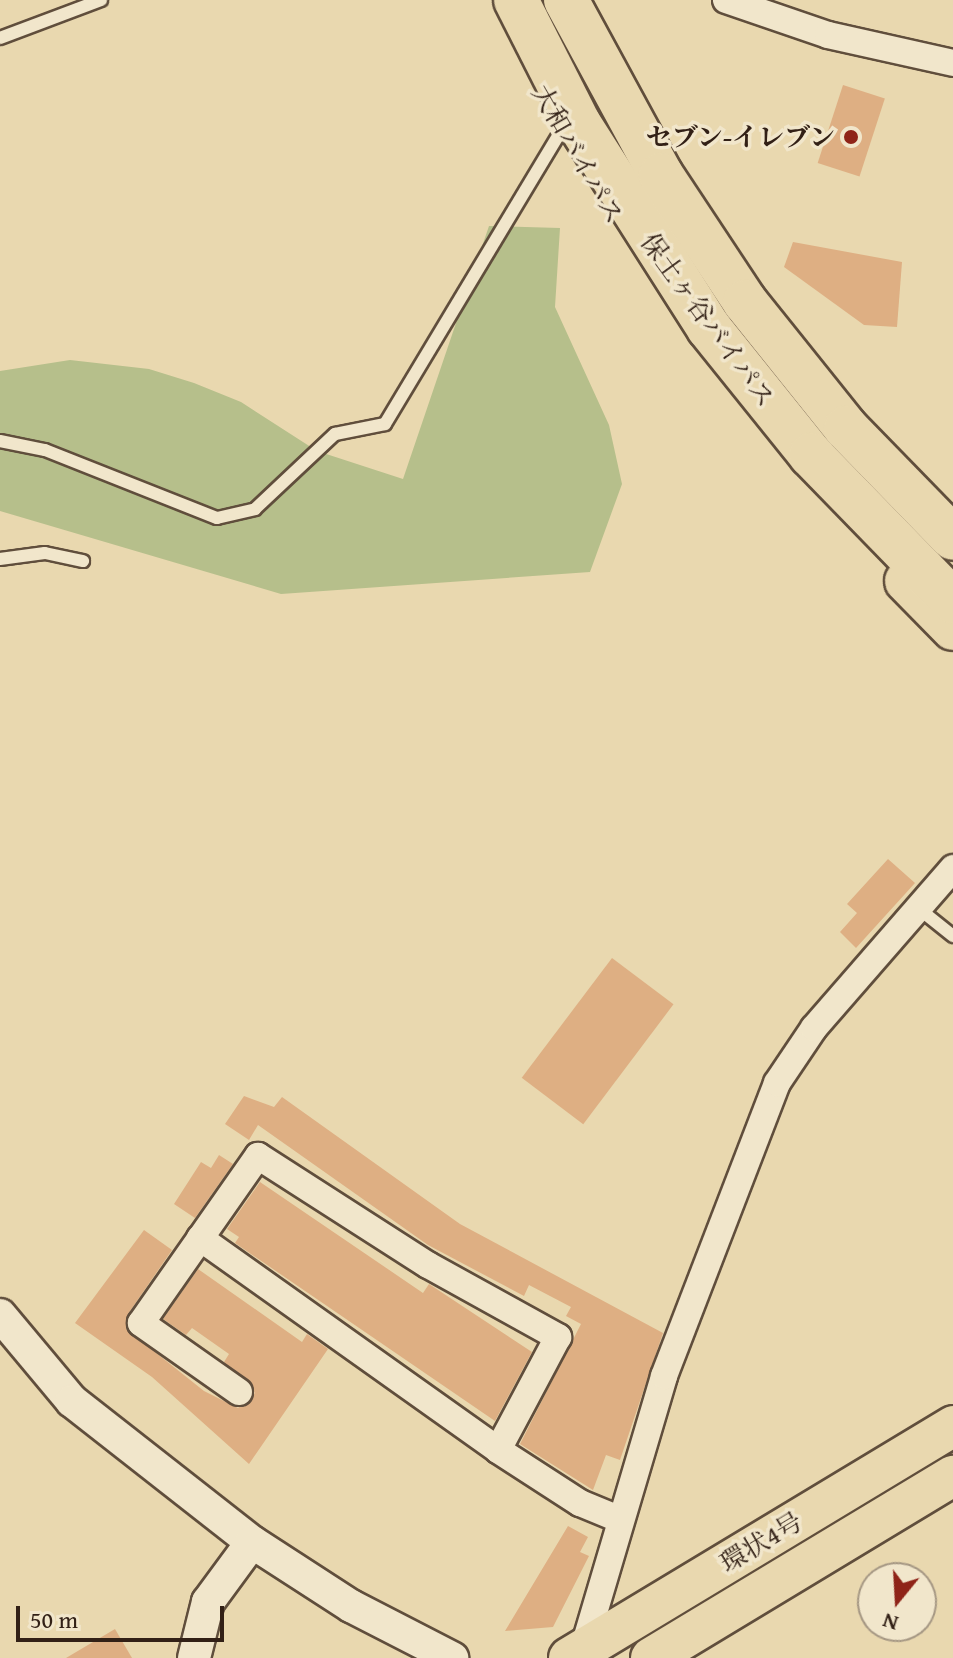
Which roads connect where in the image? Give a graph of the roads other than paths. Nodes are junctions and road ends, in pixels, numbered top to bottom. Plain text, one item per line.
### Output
1 (101, 0) edge
2 (496, 0) edge
3 (516, 0) edge
4 (566, 0) edge
5 (586, 0) edge
6 (726, 0) edge
7 (0, 38) edge
8 (953, 63) edge
9 (561, 131) junction
10 (0, 441) edge
11 (953, 513) edge
12 (953, 538) edge
13 (0, 559) edge
14 (83, 561) dead end
15 (953, 601) edge
16 (953, 629) edge
17 (953, 868) edge
18 (918, 908) junction
19 (953, 936) edge
20 (200, 1238) junction
21 (0, 1315) edge
22 (239, 1392) dead end
23 (953, 1426) edge
24 (498, 1450) junction
25 (953, 1476) edge
26 (621, 1520) junction
27 (252, 1542) junction
28 (576, 1654) edge
29 (194, 1658) edge
30 (452, 1658) edge
31 (651, 1658) edge

1 - 7 lane
2 - 9 highway, 大和バイパス
3 - 15 highway, 保土ヶ谷バイパス
4 - 12 highway, 保土ヶ谷バイパス
5 - 11 highway
6 - 8 street
9 - 10 lane
9 - 16 highway, 大和バイパス
13 - 14 lane
17 - 18 street
18 - 19 lane
18 - 26 street
20 - 22 street
20 - 24 street
20 - 24 street
21 - 27 street
23 - 28 main road, 環状4号
24 - 26 street
25 - 31 main road, 環状4号
26 - 28 street
27 - 29 street
27 - 30 street

